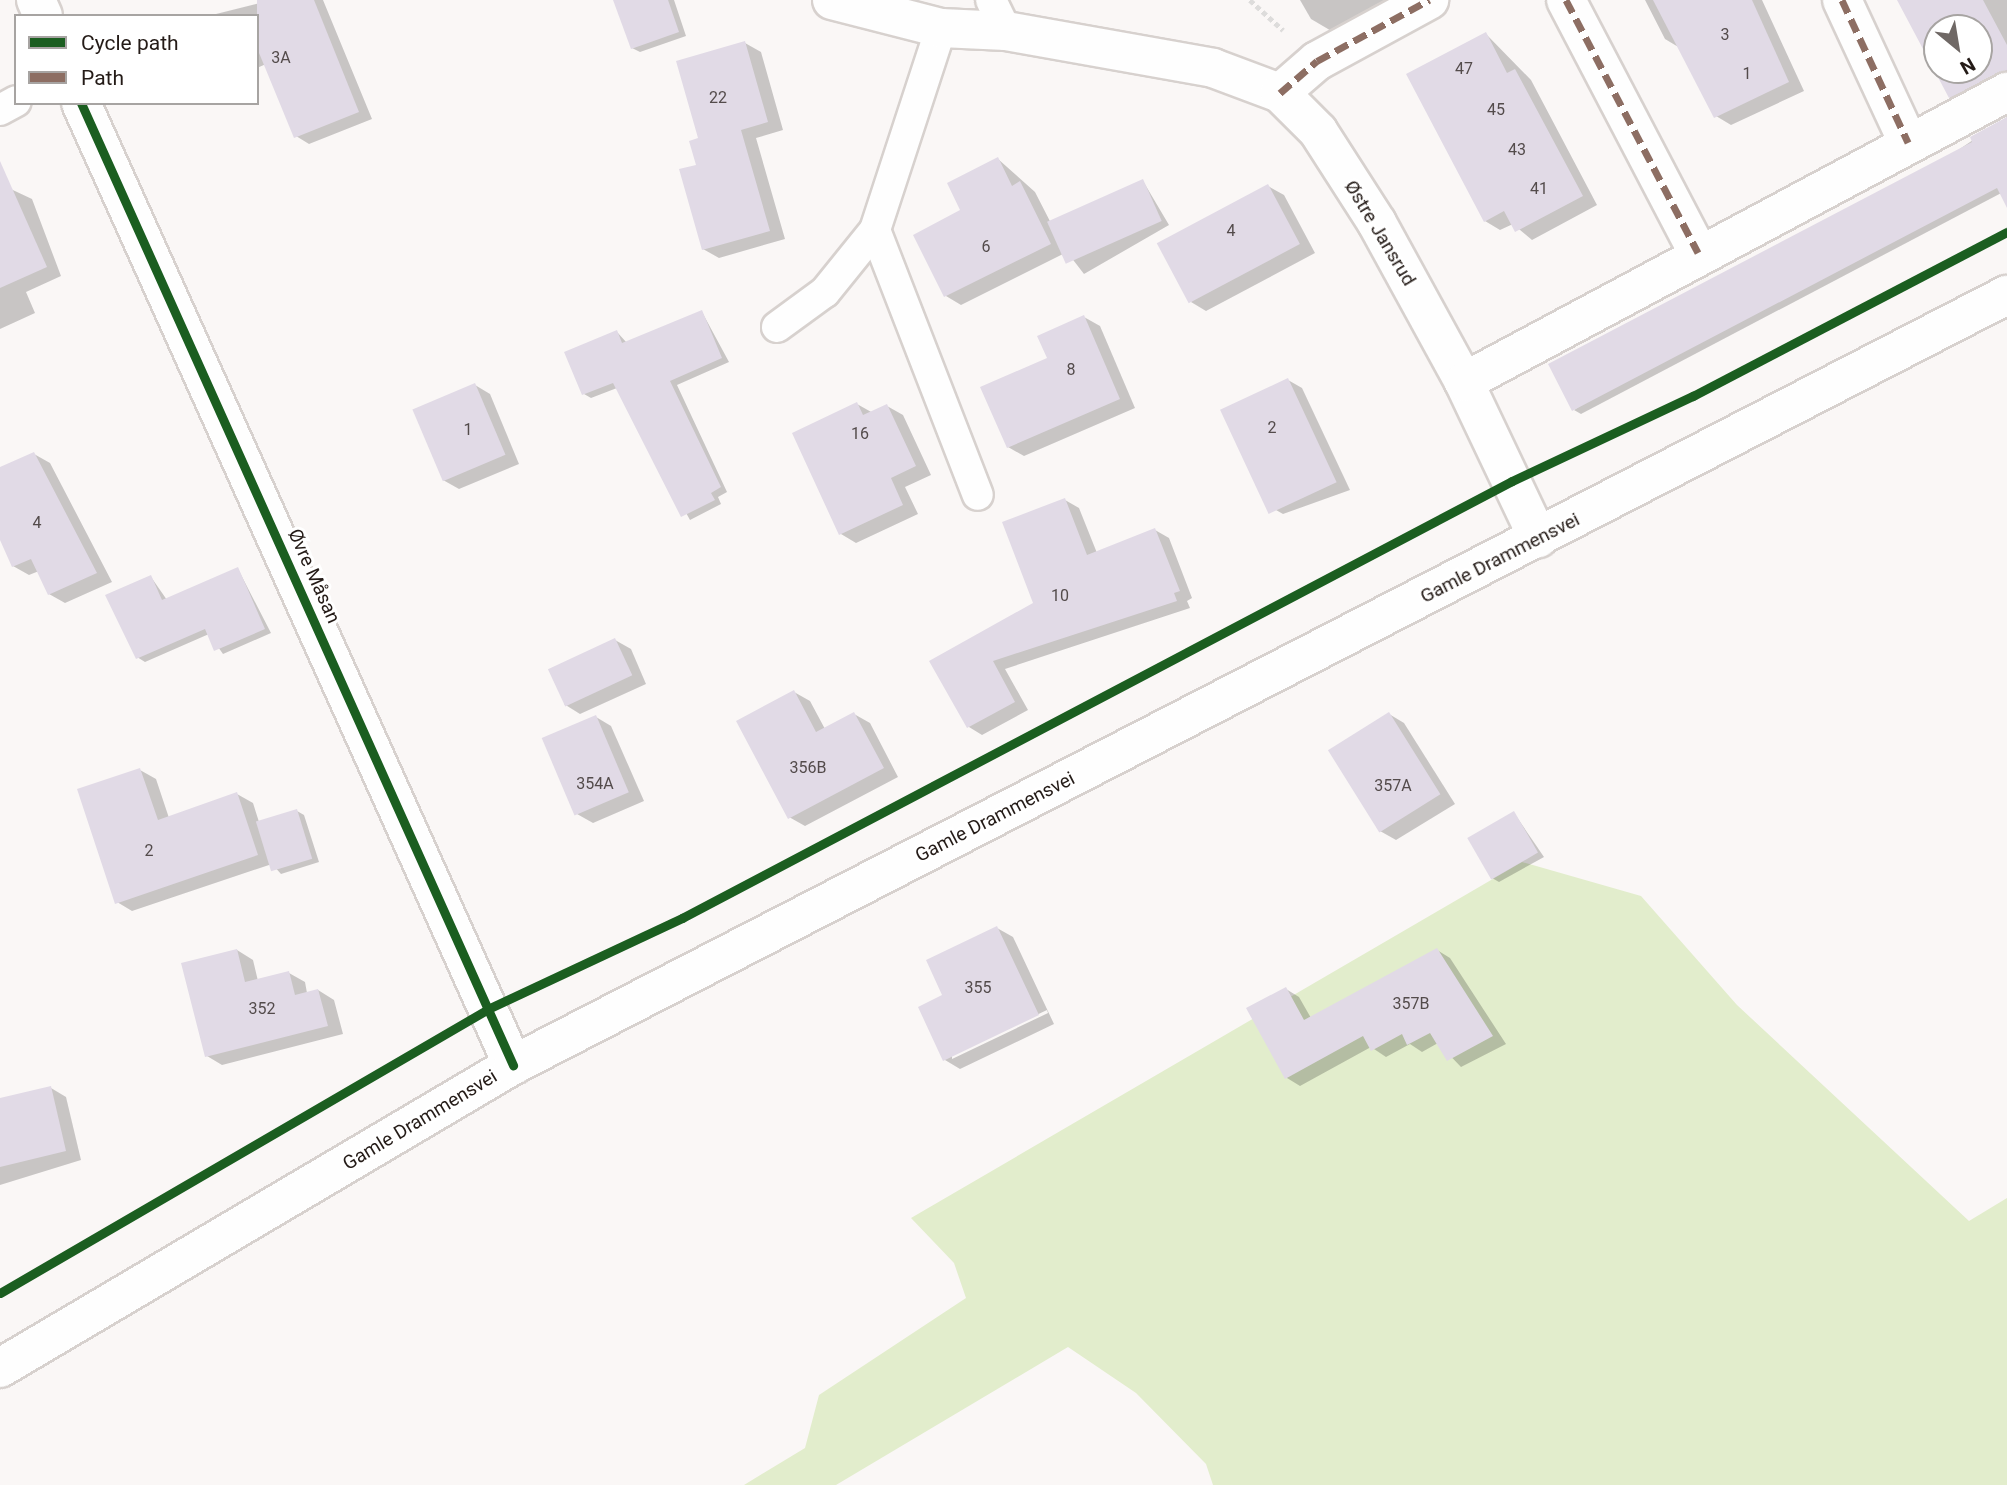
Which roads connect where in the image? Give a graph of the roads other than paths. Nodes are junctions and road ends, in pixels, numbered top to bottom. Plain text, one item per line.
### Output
1 (832, 0) edge
2 (1429, 0) edge
3 (1566, 0) edge
4 (1842, 0) edge
5 (999, 16) edge
6 (941, 28) junction
7 (2007, 92) edge
8 (1280, 93) junction
9 (82, 105) edge
10 (1908, 142) junction
11 (874, 230) junction
12 (1698, 253) junction
13 (2007, 295) edge
14 (776, 327) dead end
15 (1464, 382) junction
16 (978, 495) dead end
17 (1538, 538) junction
18 (513, 1065) junction
19 (0, 1368) edge

1 - 6 street, Østre Jansrud
2 - 8 street
3 - 12 street
4 - 10 street
5 - 6 street, Østre Jansrud
5 - 8 street, Østre Jansrud
6 - 11 lane
7 - 10 street
8 - 15 street, Østre Jansrud
9 - 18 street, Øvre Måsan
10 - 12 street
11 - 14 lane
11 - 16 lane
12 - 15 street
13 - 17 street, Gamle Drammensvei
15 - 17 street, Østre Jansrud
17 - 18 street, Gamle Drammensvei
18 - 19 street, Gamle Drammensvei

